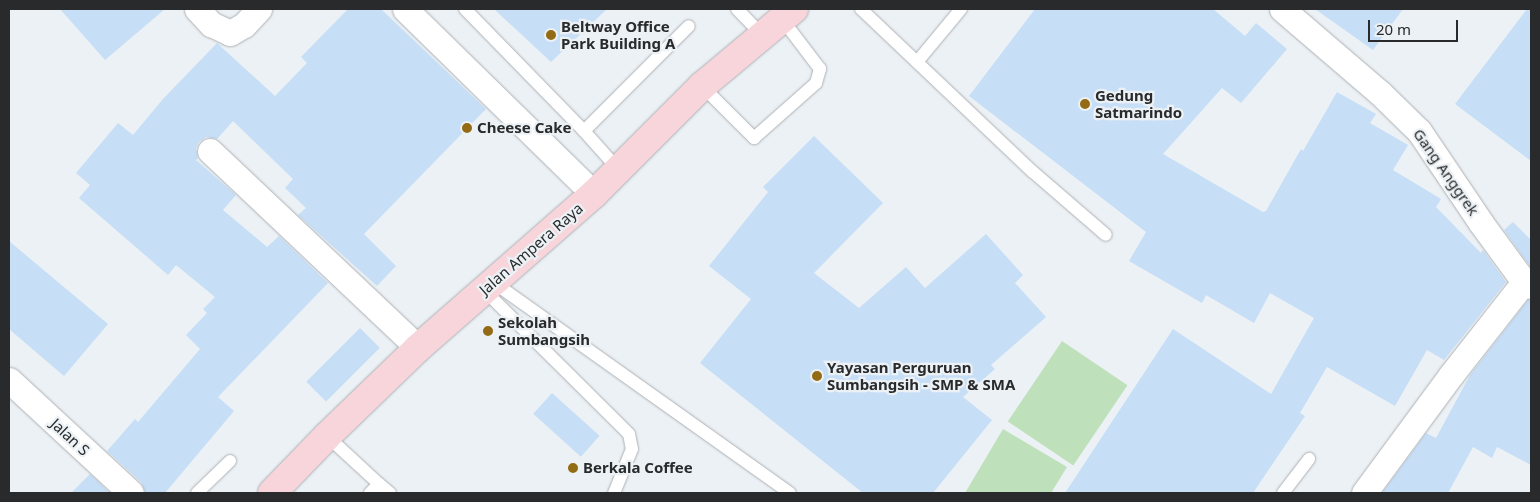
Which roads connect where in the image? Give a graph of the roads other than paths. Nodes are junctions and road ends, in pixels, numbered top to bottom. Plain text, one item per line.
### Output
1 (196, 9) edge
2 (259, 9) edge
3 (405, 9) edge
4 (465, 9) edge
5 (737, 9) edge
6 (861, 9) edge
7 (961, 9) edge
8 (1282, 9) edge
9 (779, 21) edge
10 (689, 26) dead end
11 (917, 62) junction
12 (702, 86) junction
13 (584, 131) junction
14 (210, 151) dead end
15 (618, 170) junction
16 (594, 194) junction
17 (1106, 235) dead end
18 (1528, 284) edge
19 (489, 286) junction
20 (418, 348) junction
21 (9, 380) edge
22 (326, 436) junction
23 (1309, 459) dead end
24 (230, 461) dead end
25 (379, 484) junction
26 (131, 493) edge
27 (197, 493) edge
28 (272, 493) edge
29 (370, 493) edge
30 (390, 493) edge
31 (614, 493) edge
32 (790, 493) edge
33 (1283, 493) edge
34 (1364, 493) edge

1 - 2 street
3 - 16 street
4 - 13 lane
5 - 9 lane
6 - 11 lane
7 - 11 lane
8 - 18 street, Gang Anggrek
9 - 12 street, Jalan Ampera Raya
9 - 12 lane
10 - 13 lane
11 - 17 lane
12 - 15 street, Jalan Ampera Raya
13 - 15 lane
14 - 20 street
15 - 16 street, Jalan Ampera Raya
16 - 19 street, Jalan Ampera Raya
18 - 34 street
19 - 20 street, Jalan Ampera Raya
19 - 31 lane
19 - 32 lane
20 - 22 street, Jalan Ampera Raya
21 - 26 street, Jalan S
22 - 25 lane
22 - 28 street, Jalan Ampera Raya
23 - 33 lane
24 - 27 lane
25 - 29 lane
25 - 30 lane

